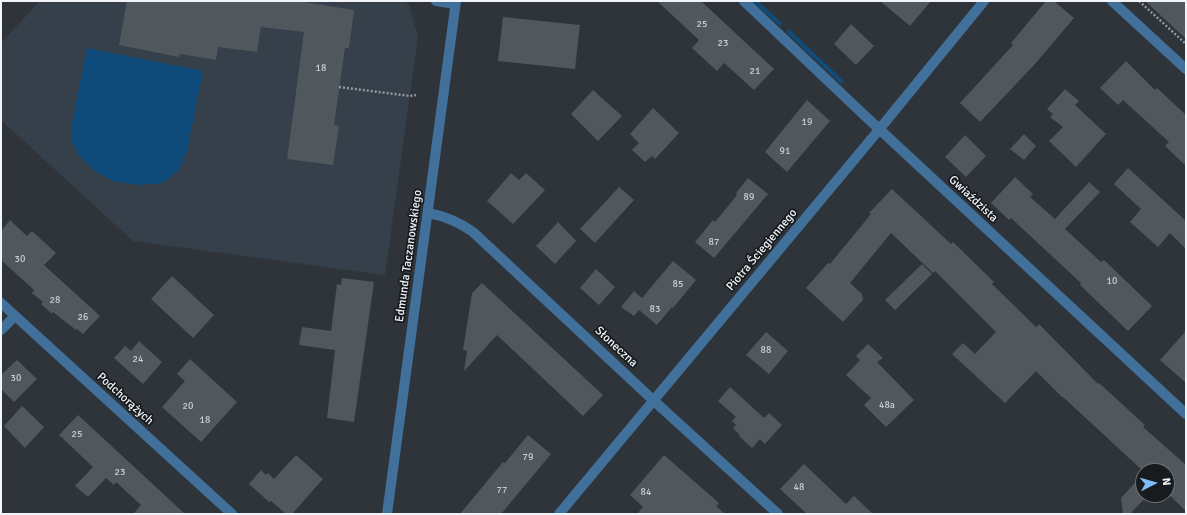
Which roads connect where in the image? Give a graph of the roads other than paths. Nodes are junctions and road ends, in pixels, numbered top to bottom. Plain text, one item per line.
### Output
1 (436, 1) edge
2 (744, 1) edge
3 (984, 1) edge
4 (1112, 1) edge
5 (455, 3) edge
6 (1186, 69) edge
7 (879, 129) junction
8 (428, 213) junction
9 (1, 303) edge
10 (15, 316) junction
11 (1, 330) edge
12 (653, 400) junction
13 (1186, 414) edge
14 (232, 514) edge
15 (387, 514) edge
16 (559, 514) edge
17 (778, 514) edge

1 - 5 street
2 - 7 street, Gwiaździsta
3 - 7 street, Piotra Ściegiennego
4 - 6 street
5 - 8 street, Edmunda Taczanowskiego
7 - 12 street, Piotra Ściegiennego
7 - 13 street, Gwiaździsta
8 - 12 street, Słoneczna
8 - 15 street, Edmunda Taczanowskiego
9 - 10 street, Podchorążych
10 - 11 street
10 - 14 street, Podchorążych
12 - 16 street, Piotra Ściegiennego
12 - 17 street, Słoneczna

